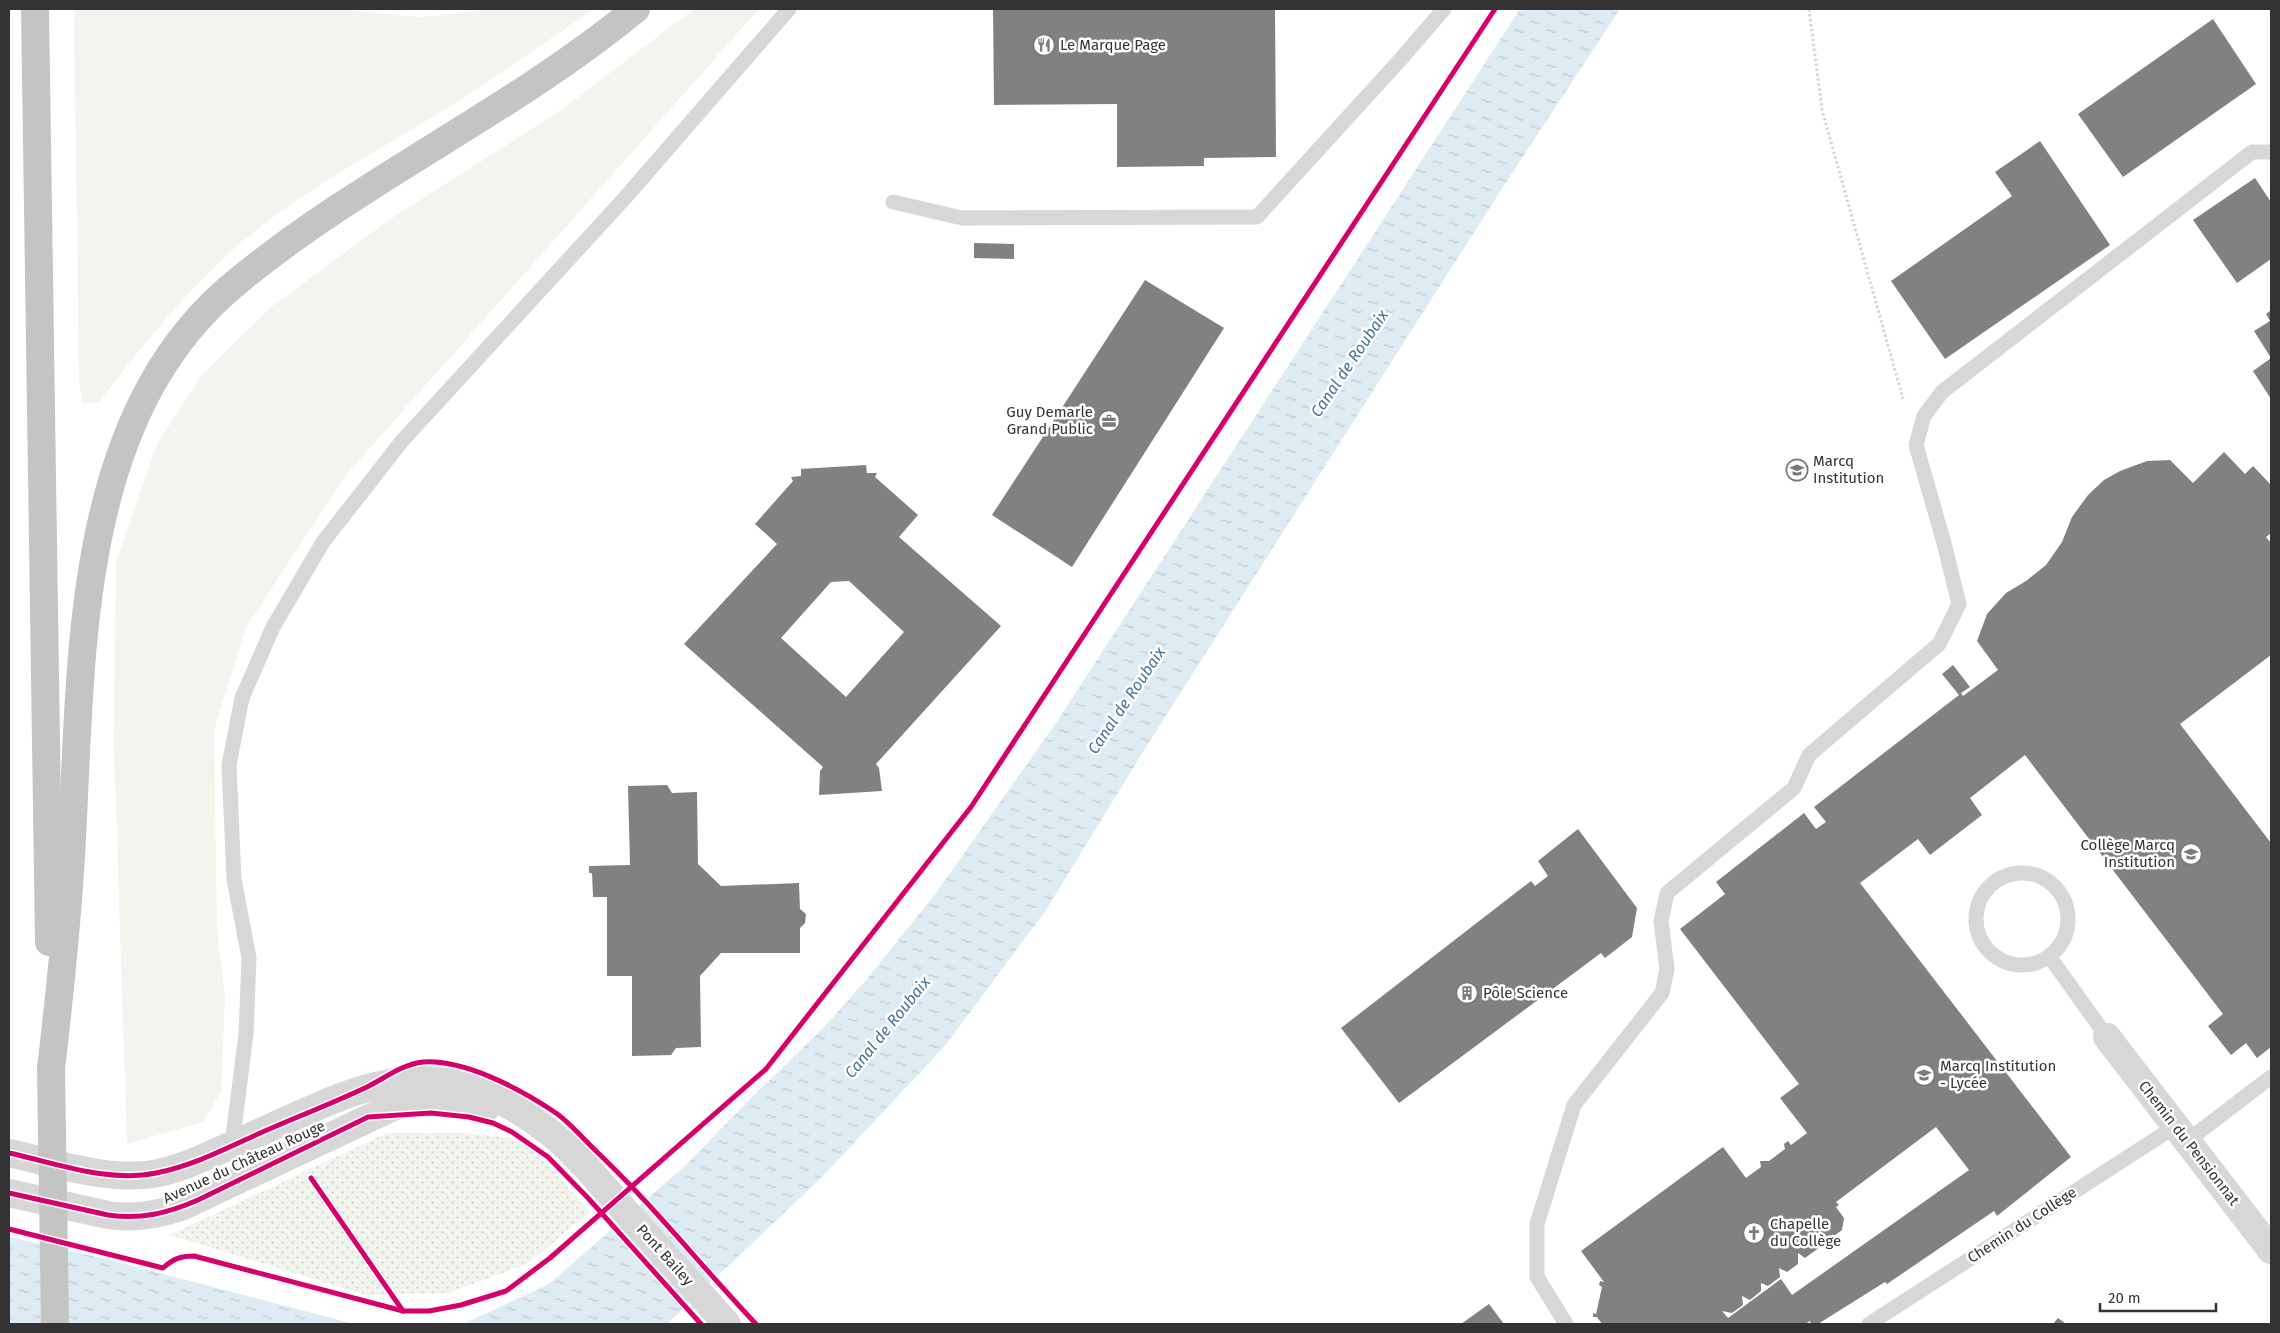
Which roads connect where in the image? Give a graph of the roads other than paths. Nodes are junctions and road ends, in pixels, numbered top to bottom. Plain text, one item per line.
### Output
1 (35, 9) edge
2 (636, 9) edge
3 (789, 9) edge
4 (1444, 9) edge
5 (2271, 152) edge
6 (893, 202) dead end
7 (2049, 956) junction
8 (2107, 1037) joint
9 (51, 1069) junction
10 (2271, 1077) edge
11 (532, 1120) junction
12 (2182, 1134) junction
13 (232, 1146) junction
14 (9, 1153) edge
15 (603, 1186) joint
16 (9, 1193) edge
17 (2271, 1250) edge
18 (55, 1324) edge
19 (727, 1324) edge
20 (1566, 1324) edge
21 (1869, 1324) edge

1 - 9 highway
2 - 9 highway
3 - 13 lane
4 - 6 lane
5 - 20 lane
7 - 7 lane
7 - 8 lane
8 - 12 street, Chemin du Pensionnat
9 - 18 highway, bridge
10 - 12 lane, Chemin du Collège
11 - 13 street, Avenue du Château Rouge
11 - 15 street, Avenue du Château Rouge
11 - 16 street, Avenue du Château Rouge
12 - 17 street, Chemin du Pensionnat
12 - 21 lane, Chemin du Collège
13 - 14 street, Avenue du Château Rouge
15 - 19 street, Pont Bailey

